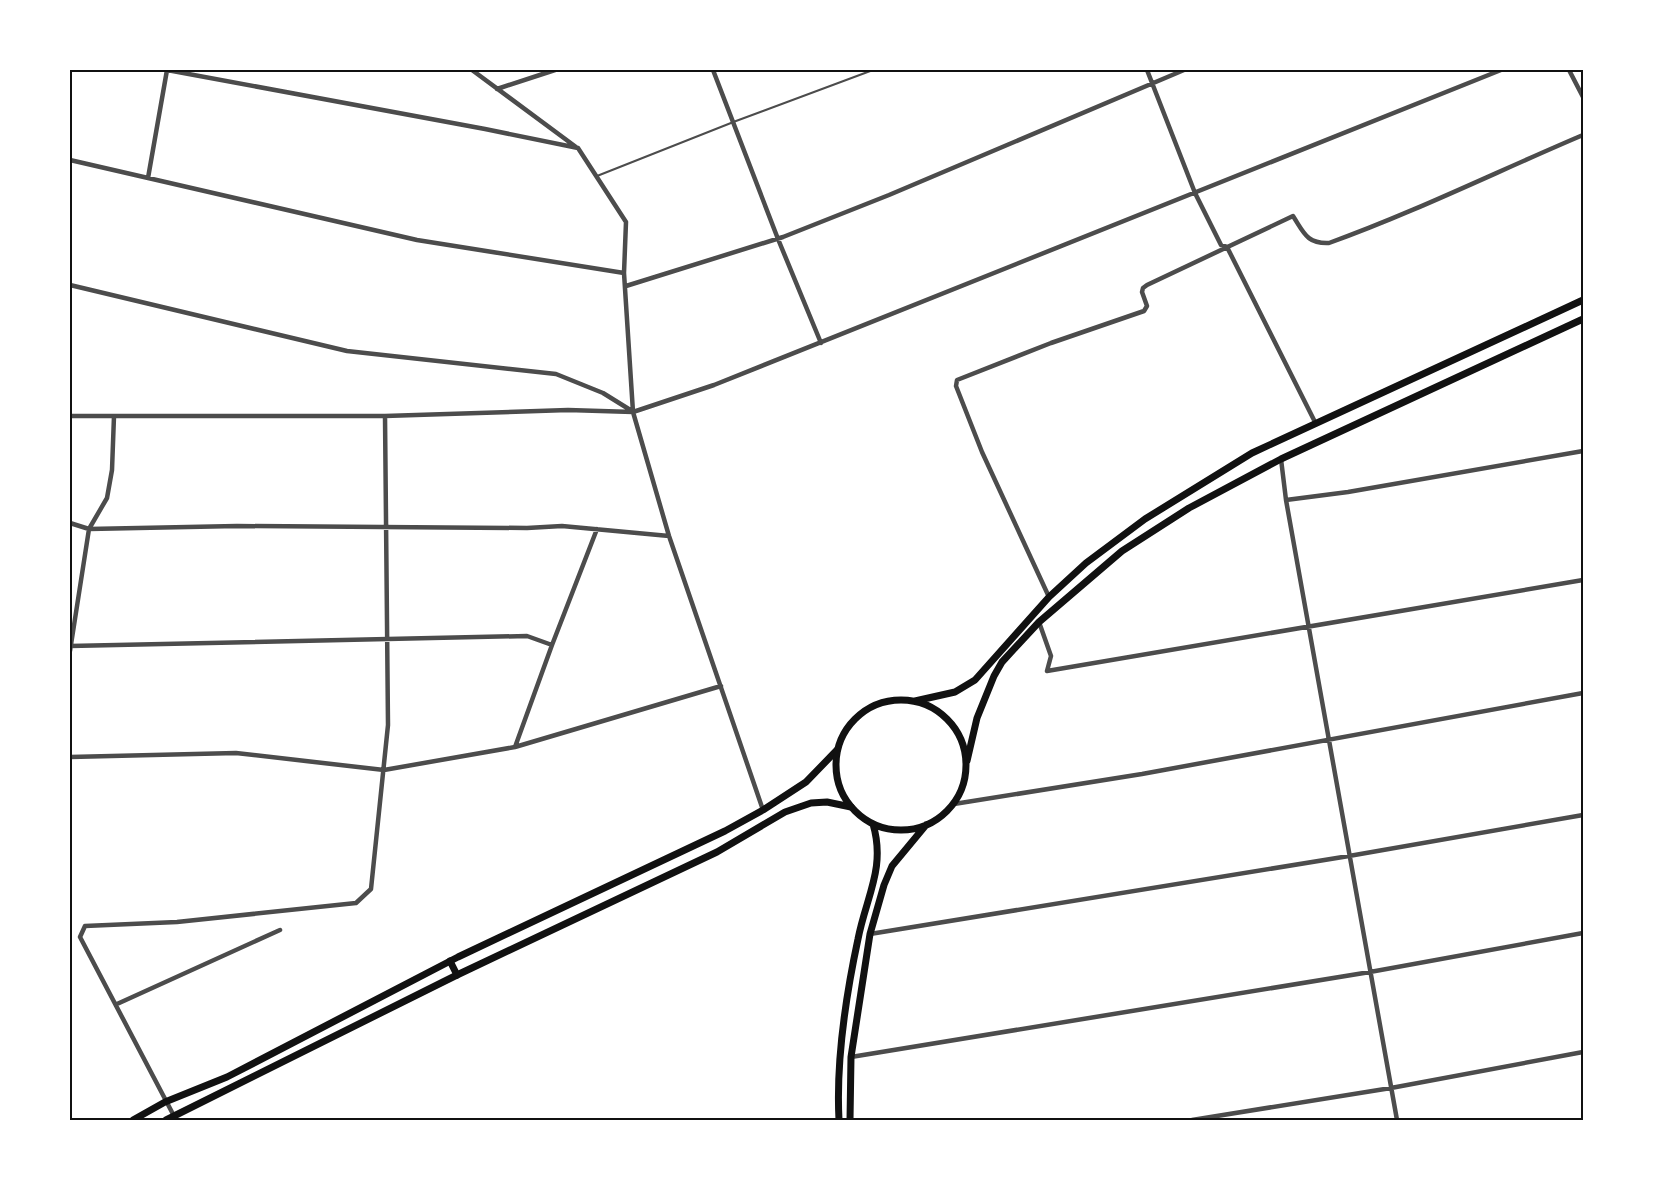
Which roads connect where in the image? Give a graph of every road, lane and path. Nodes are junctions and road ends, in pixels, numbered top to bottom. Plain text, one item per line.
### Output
1 (167, 70) edge
2 (472, 70) edge
3 (555, 70) edge
4 (713, 70) edge
5 (873, 70) edge
6 (1147, 70) edge
7 (1184, 70) edge
8 (1501, 70) edge
9 (1569, 70) edge
10 (1151, 82) junction
11 (497, 89) junction
12 (1583, 97) edge
13 (733, 122) junction
14 (1583, 135) edge
15 (578, 148) junction
16 (70, 160) edge
17 (597, 176) junction
18 (148, 178) junction
19 (1196, 194) junction
20 (778, 239) junction
21 (1227, 247) junction
22 (624, 273) junction
23 (70, 285) edge
24 (626, 286) junction
25 (1583, 300) edge
26 (1583, 319) edge
27 (821, 343) junction
28 (633, 412) junction
29 (70, 416) edge
30 (114, 416) junction
31 (385, 416) junction
32 (1316, 424) junction
33 (1583, 451) edge
34 (1281, 459) junction
35 (1286, 500) junction
36 (70, 523) edge
37 (387, 527) junction
38 (89, 529) junction
39 (598, 529) junction
40 (669, 536) junction
41 (1583, 580) edge
42 (1049, 597) junction
43 (1039, 622) junction
44 (1308, 628) junction
45 (388, 638) junction
46 (552, 645) junction
47 (70, 646) edge
48 (70, 651) edge
49 (721, 686) junction
50 (1583, 694) edge
51 (915, 701) junction
52 (1328, 739) junction
53 (515, 747) junction
54 (837, 750) junction
55 (70, 757) edge
56 (967, 761) junction
57 (384, 770) junction
58 (954, 804) junction
59 (851, 807) junction
60 (763, 810) junction
61 (1583, 815) edge
62 (873, 824) junction
63 (926, 825) junction
64 (1349, 856) junction
65 (280, 930) dead end
66 (1583, 933) edge
67 (870, 934) junction
68 (450, 961) junction
69 (1370, 972) junction
70 (458, 974) junction
71 (117, 1004) junction
72 (1583, 1052) edge
73 (851, 1057) junction
74 (1391, 1088) junction
75 (165, 1102) junction
76 (174, 1116) junction
77 (133, 1120) edge
78 (166, 1120) edge
79 (839, 1120) edge
80 (850, 1120) edge
81 (1192, 1120) edge
82 (1397, 1120) edge

1 - 15 street
1 - 18 street
2 - 11 street
3 - 11 street
4 - 13 street
5 - 13 lane
6 - 10 street
7 - 10 street
8 - 19 street
9 - 12 street
10 - 19 street
10 - 20 street
11 - 15 street
13 - 17 lane
13 - 20 street
14 - 21 street
15 - 17 street
16 - 18 street
17 - 22 street
18 - 22 street
19 - 21 street
19 - 27 street
20 - 24 street
20 - 27 street
21 - 32 street
21 - 42 street
22 - 24 street
23 - 28 street
24 - 28 street
25 - 32 main road
26 - 34 main road
27 - 28 street
28 - 31 street
28 - 40 street
29 - 30 street
30 - 31 street
30 - 38 street
31 - 37 street
32 - 42 main road
33 - 35 street
34 - 35 street
34 - 43 main road
35 - 44 street
36 - 38 street
37 - 38 street
37 - 39 street
37 - 45 street
38 - 47 street
39 - 40 street
39 - 46 street
40 - 49 street
41 - 44 street
42 - 51 main road
43 - 44 street
43 - 56 main road
44 - 52 street
45 - 46 street
45 - 47 street
45 - 57 street
46 - 53 street
47 - 48 street
49 - 53 street
49 - 60 street
50 - 52 street
51 - 54 main road
51 - 56 main road
52 - 58 street
52 - 64 street
53 - 57 street
54 - 59 main road
54 - 60 main road
55 - 57 street
56 - 58 main road
57 - 71 street
58 - 63 main road
59 - 62 main road
59 - 70 main road
60 - 68 main road
61 - 64 street
62 - 63 main road
62 - 79 main road
63 - 67 main road
64 - 67 street
64 - 69 street
65 - 71 street
66 - 69 street
67 - 73 main road
68 - 70 main road
68 - 75 main road
69 - 73 street
69 - 74 street
70 - 76 main road
71 - 75 street
72 - 74 street
73 - 80 main road
74 - 81 street
74 - 82 street
75 - 76 street
75 - 77 main road
76 - 78 main road

